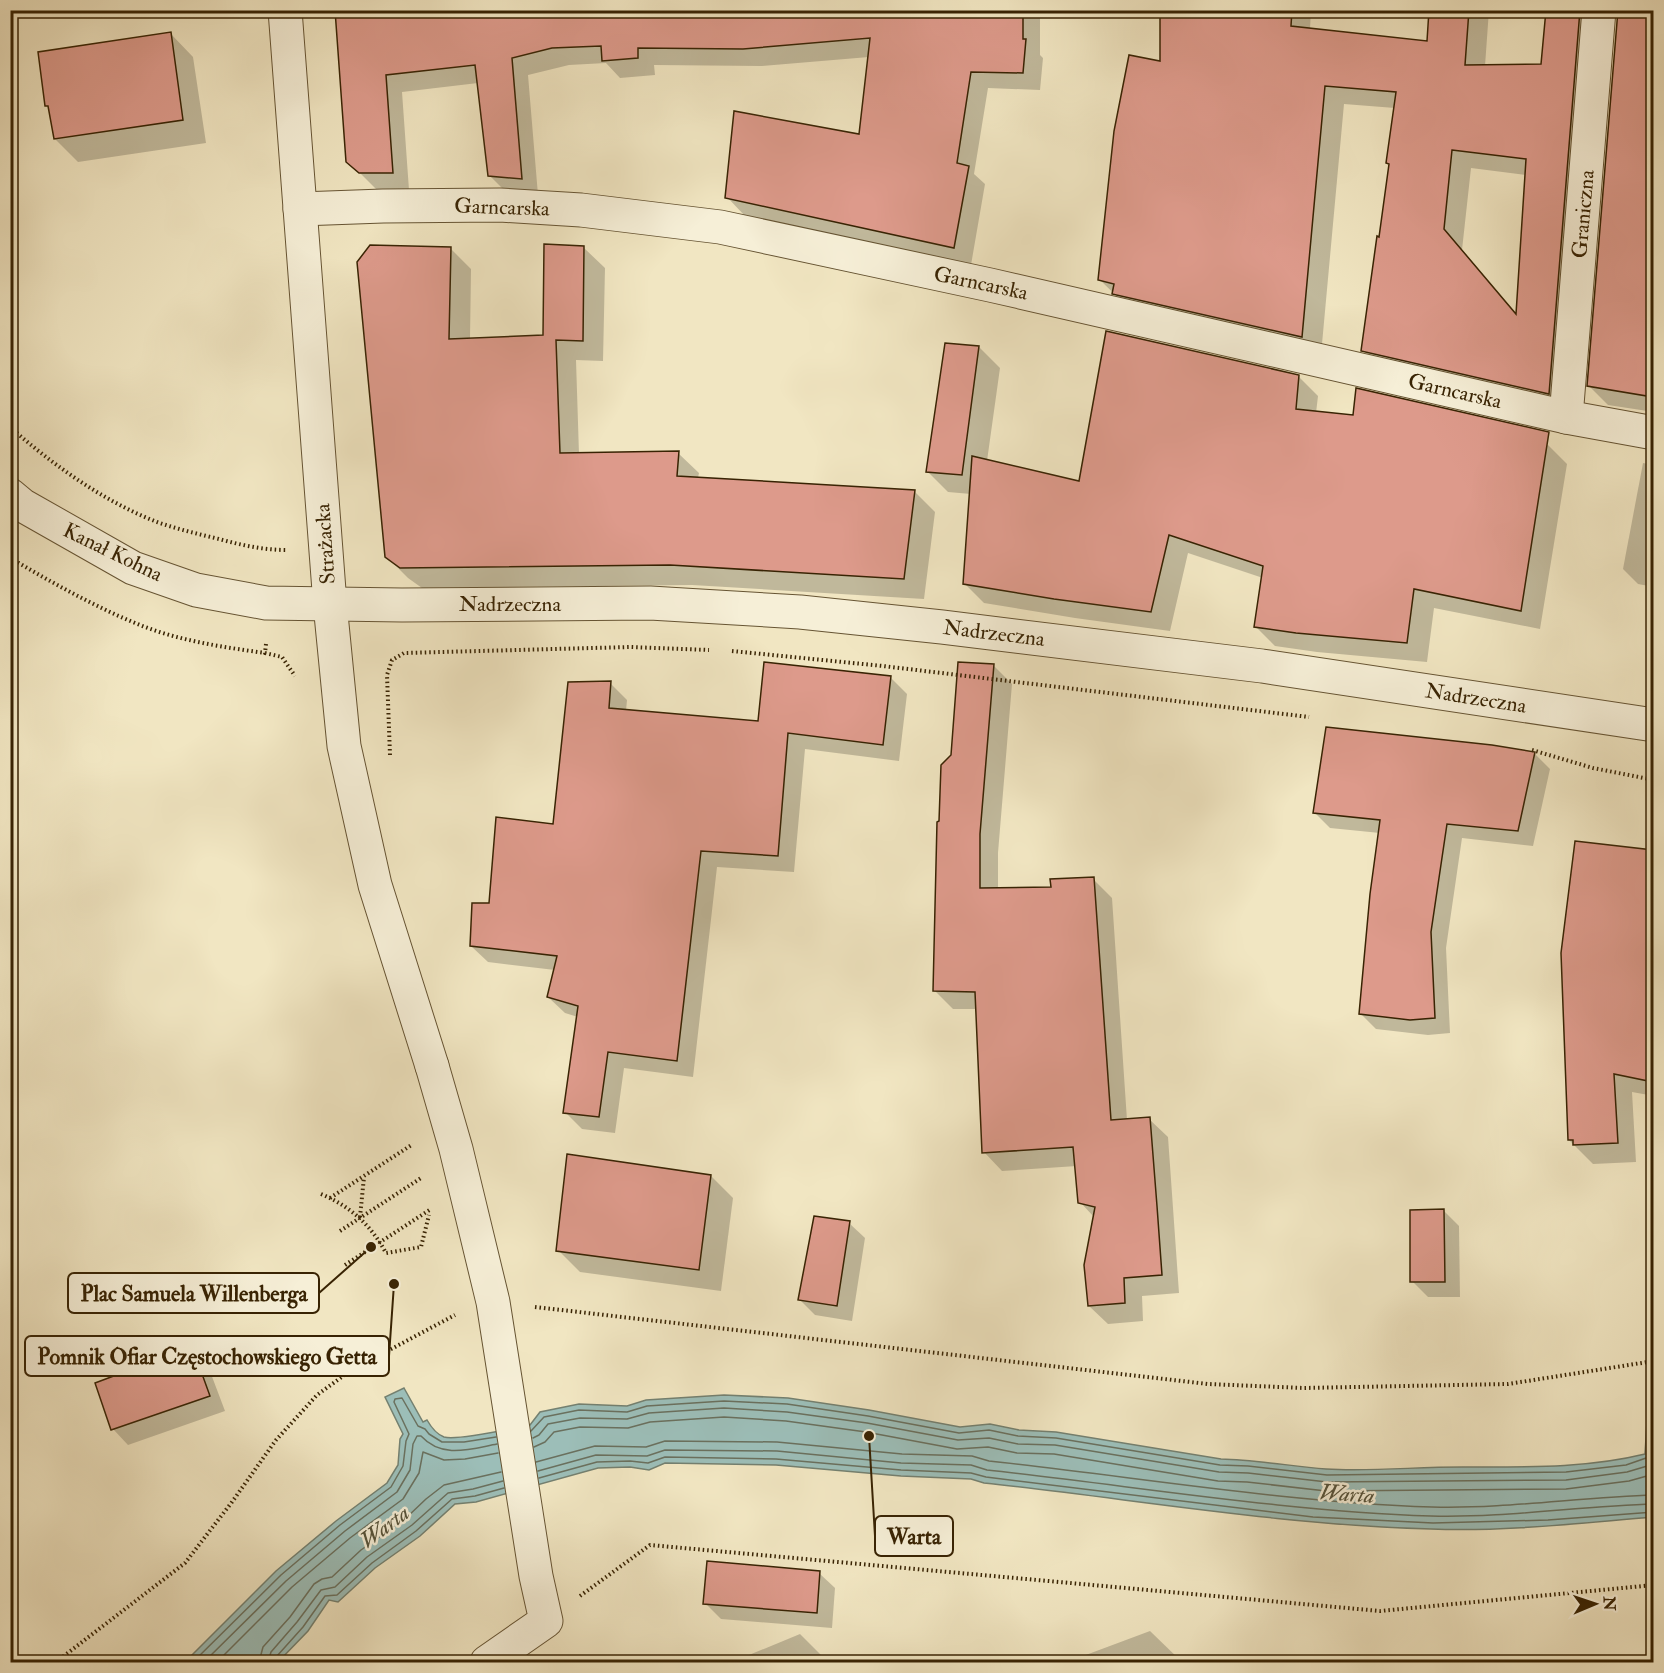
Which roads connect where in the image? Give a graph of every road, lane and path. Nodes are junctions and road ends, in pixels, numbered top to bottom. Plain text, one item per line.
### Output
1 (285, 10) edge
2 (1599, 10) edge
3 (300, 209) junction
4 (1566, 417) junction
5 (1653, 433) edge
6 (10, 495) edge
7 (10, 558) edge
8 (330, 604) junction
9 (711, 650) dead end
10 (723, 650) dead end
11 (265, 653) dead end
12 (1319, 718) dead end
13 (1653, 725) edge
14 (1529, 749) dead end
15 (390, 763) dead end
16 (1653, 780) edge
17 (420, 1139) dead end
18 (457, 1154) junction
19 (364, 1176) junction
20 (465, 1188) junction
21 (321, 1194) dead end
22 (330, 1198) junction
23 (430, 1210) junction
24 (360, 1217) junction
25 (340, 1231) dead end
26 (380, 1242) junction
27 (345, 1265) dead end
28 (492, 1299) junction
29 (1653, 1361) edge
30 (1653, 1585) edge
31 (546, 1621) junction
32 (56, 1662) edge
33 (487, 1662) edge

1 - 3 street, Strażacka
2 - 4 street, Graniczna
3 - 4 street, Garncarska
3 - 8 street, Strażacka
4 - 5 street, Garncarska
6 - 8 street, Kanał Kohna
7 - 11 path
8 - 13 street, Nadrzeczna
8 - 18 street, Strażacka
9 - 15 path
10 - 12 path
14 - 16 path
17 - 19 path
18 - 20 street, Strażacka
18 - 24 path
19 - 22 path
19 - 24 path
20 - 23 path
20 - 28 street, Strażacka
21 - 22 path
22 - 24 path
23 - 26 path
23 - 26 path
24 - 25 path
24 - 26 path
26 - 27 path
28 - 29 path
28 - 31 street, Strażacka
28 - 32 path
30 - 31 path
31 - 33 street

